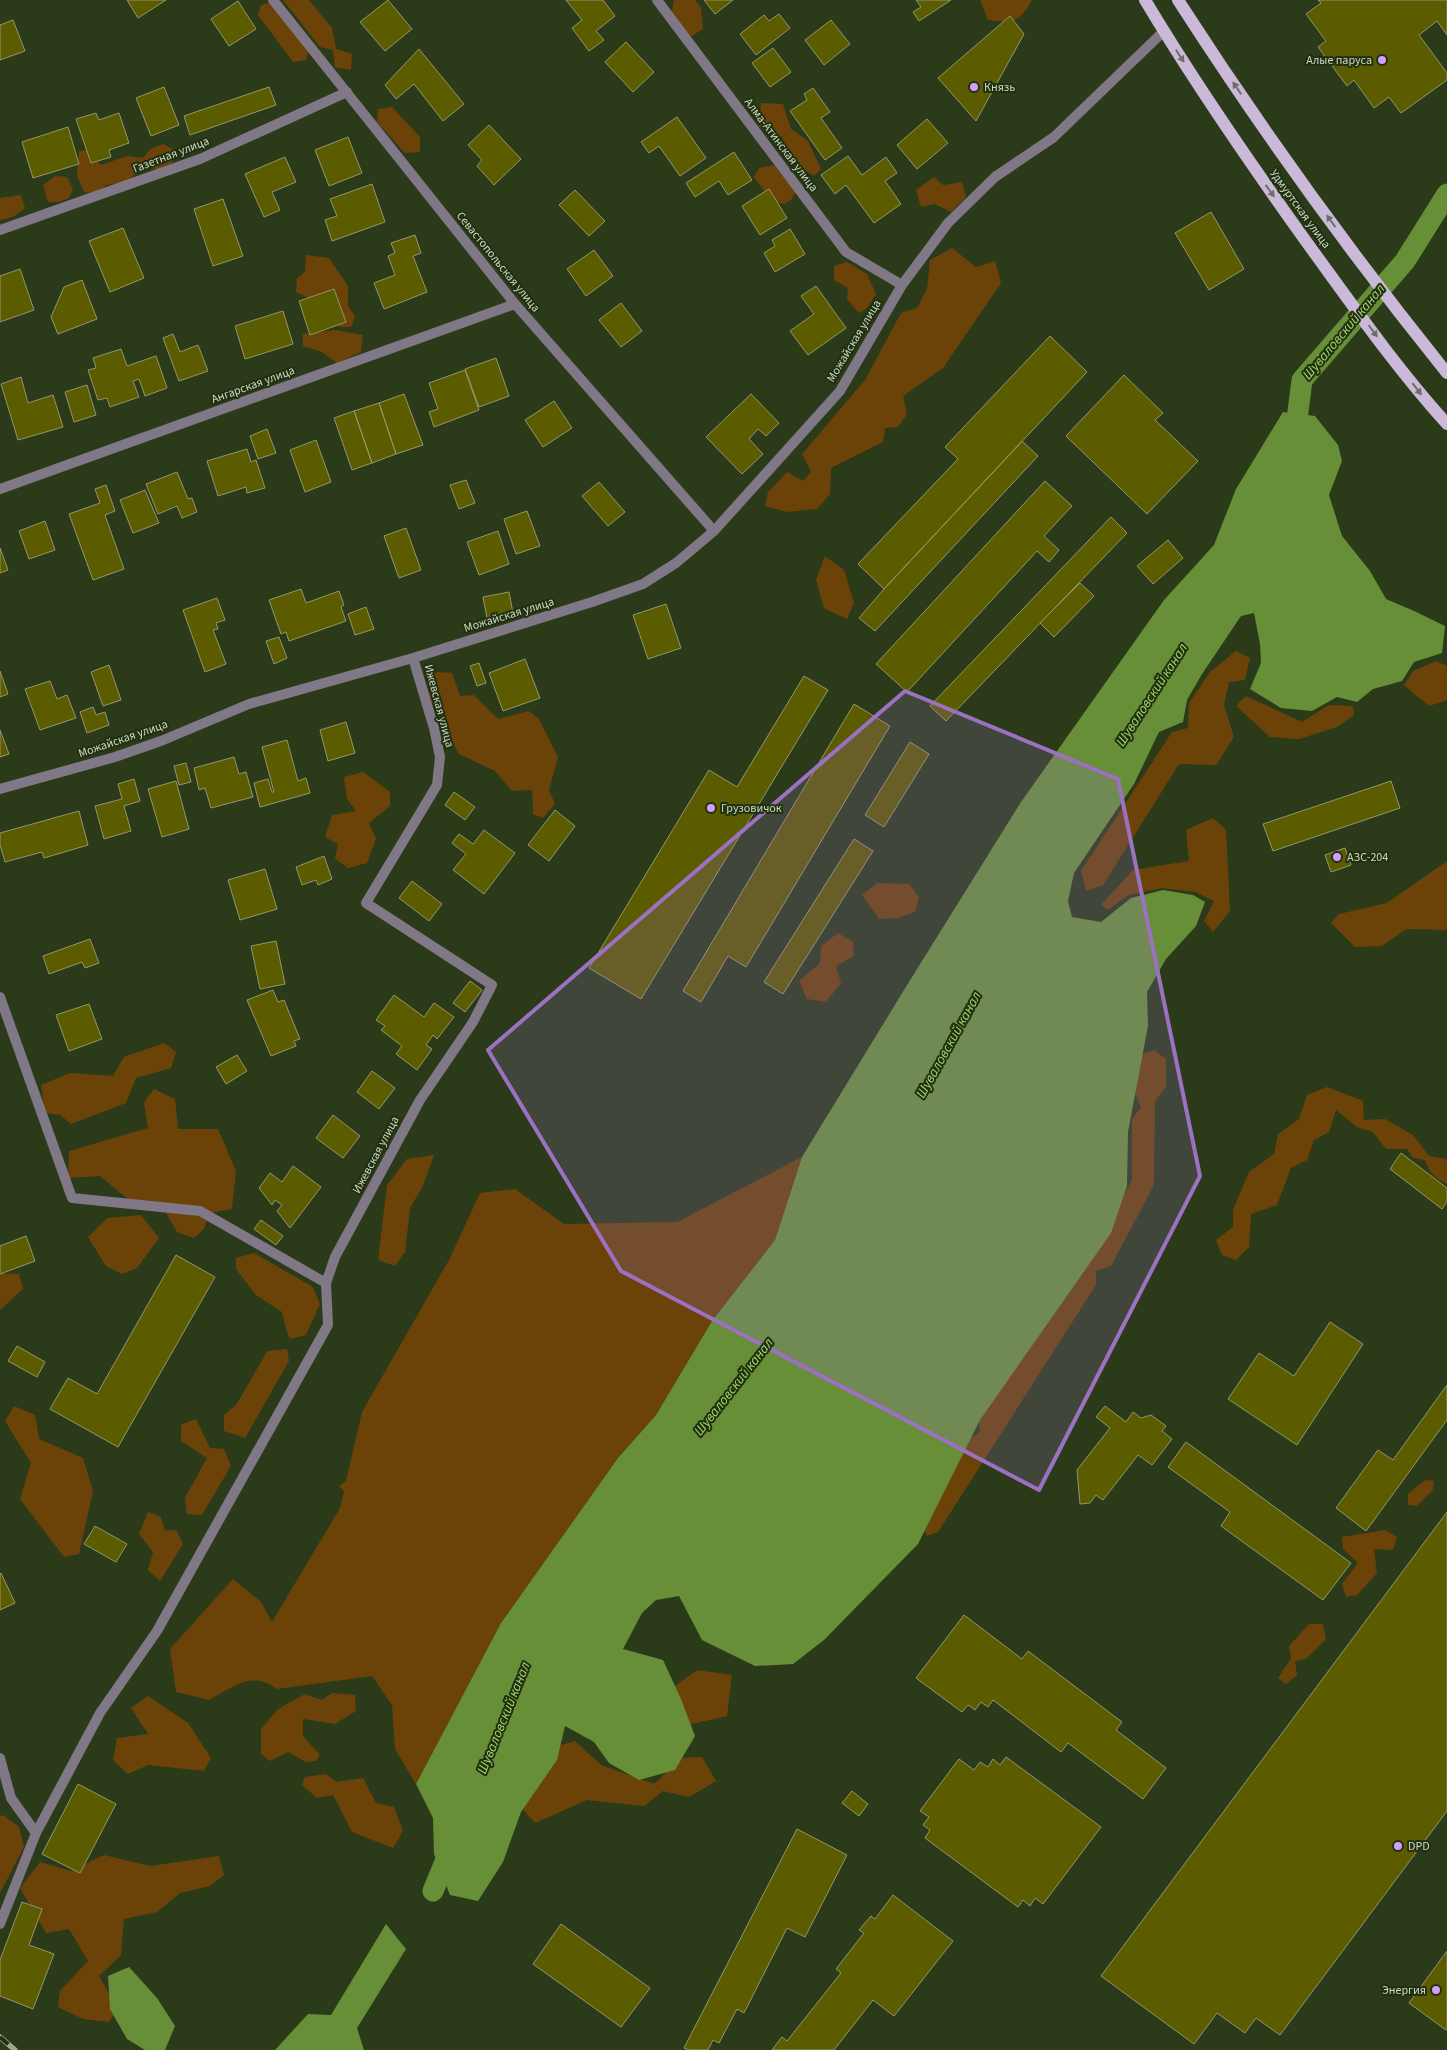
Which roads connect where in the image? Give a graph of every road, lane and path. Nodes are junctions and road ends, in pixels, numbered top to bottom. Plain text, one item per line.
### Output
1 (273, 0) edge
2 (657, 0) edge
3 (1145, 0) edge
4 (1178, 0) edge
5 (1164, 31) junction
6 (347, 92) junction
7 (0, 230) edge
8 (902, 285) junction
9 (515, 304) junction
10 (1447, 373) edge
11 (1447, 424) edge
12 (0, 489) edge
13 (714, 531) junction
14 (413, 658) junction
15 (0, 789) edge
16 (0, 997) edge
17 (326, 1283) junction
18 (0, 1758) edge
19 (36, 1833) junction
20 (0, 1924) edge

1 - 6 street, Севастопольская улица
2 - 8 street, Алма-Атинская улица
3 - 5 main road, Удмуртская улица
10 -> 4 main road, Удмуртская улица
5 - 8 street, Можайская улица
5 -> 11 main road, Удмуртская улица
6 - 7 street, Газетная улица
6 - 9 street, Севастопольская улица
8 - 13 street, Можайская улица
9 - 12 street, Ангарская улица
9 - 13 street, Севастопольская улица
13 - 14 street, Можайская улица
14 - 15 street, Можайская улица
14 - 17 street, Ижевская улица
16 - 17 street
17 - 19 street
18 - 19 street
19 - 20 street

